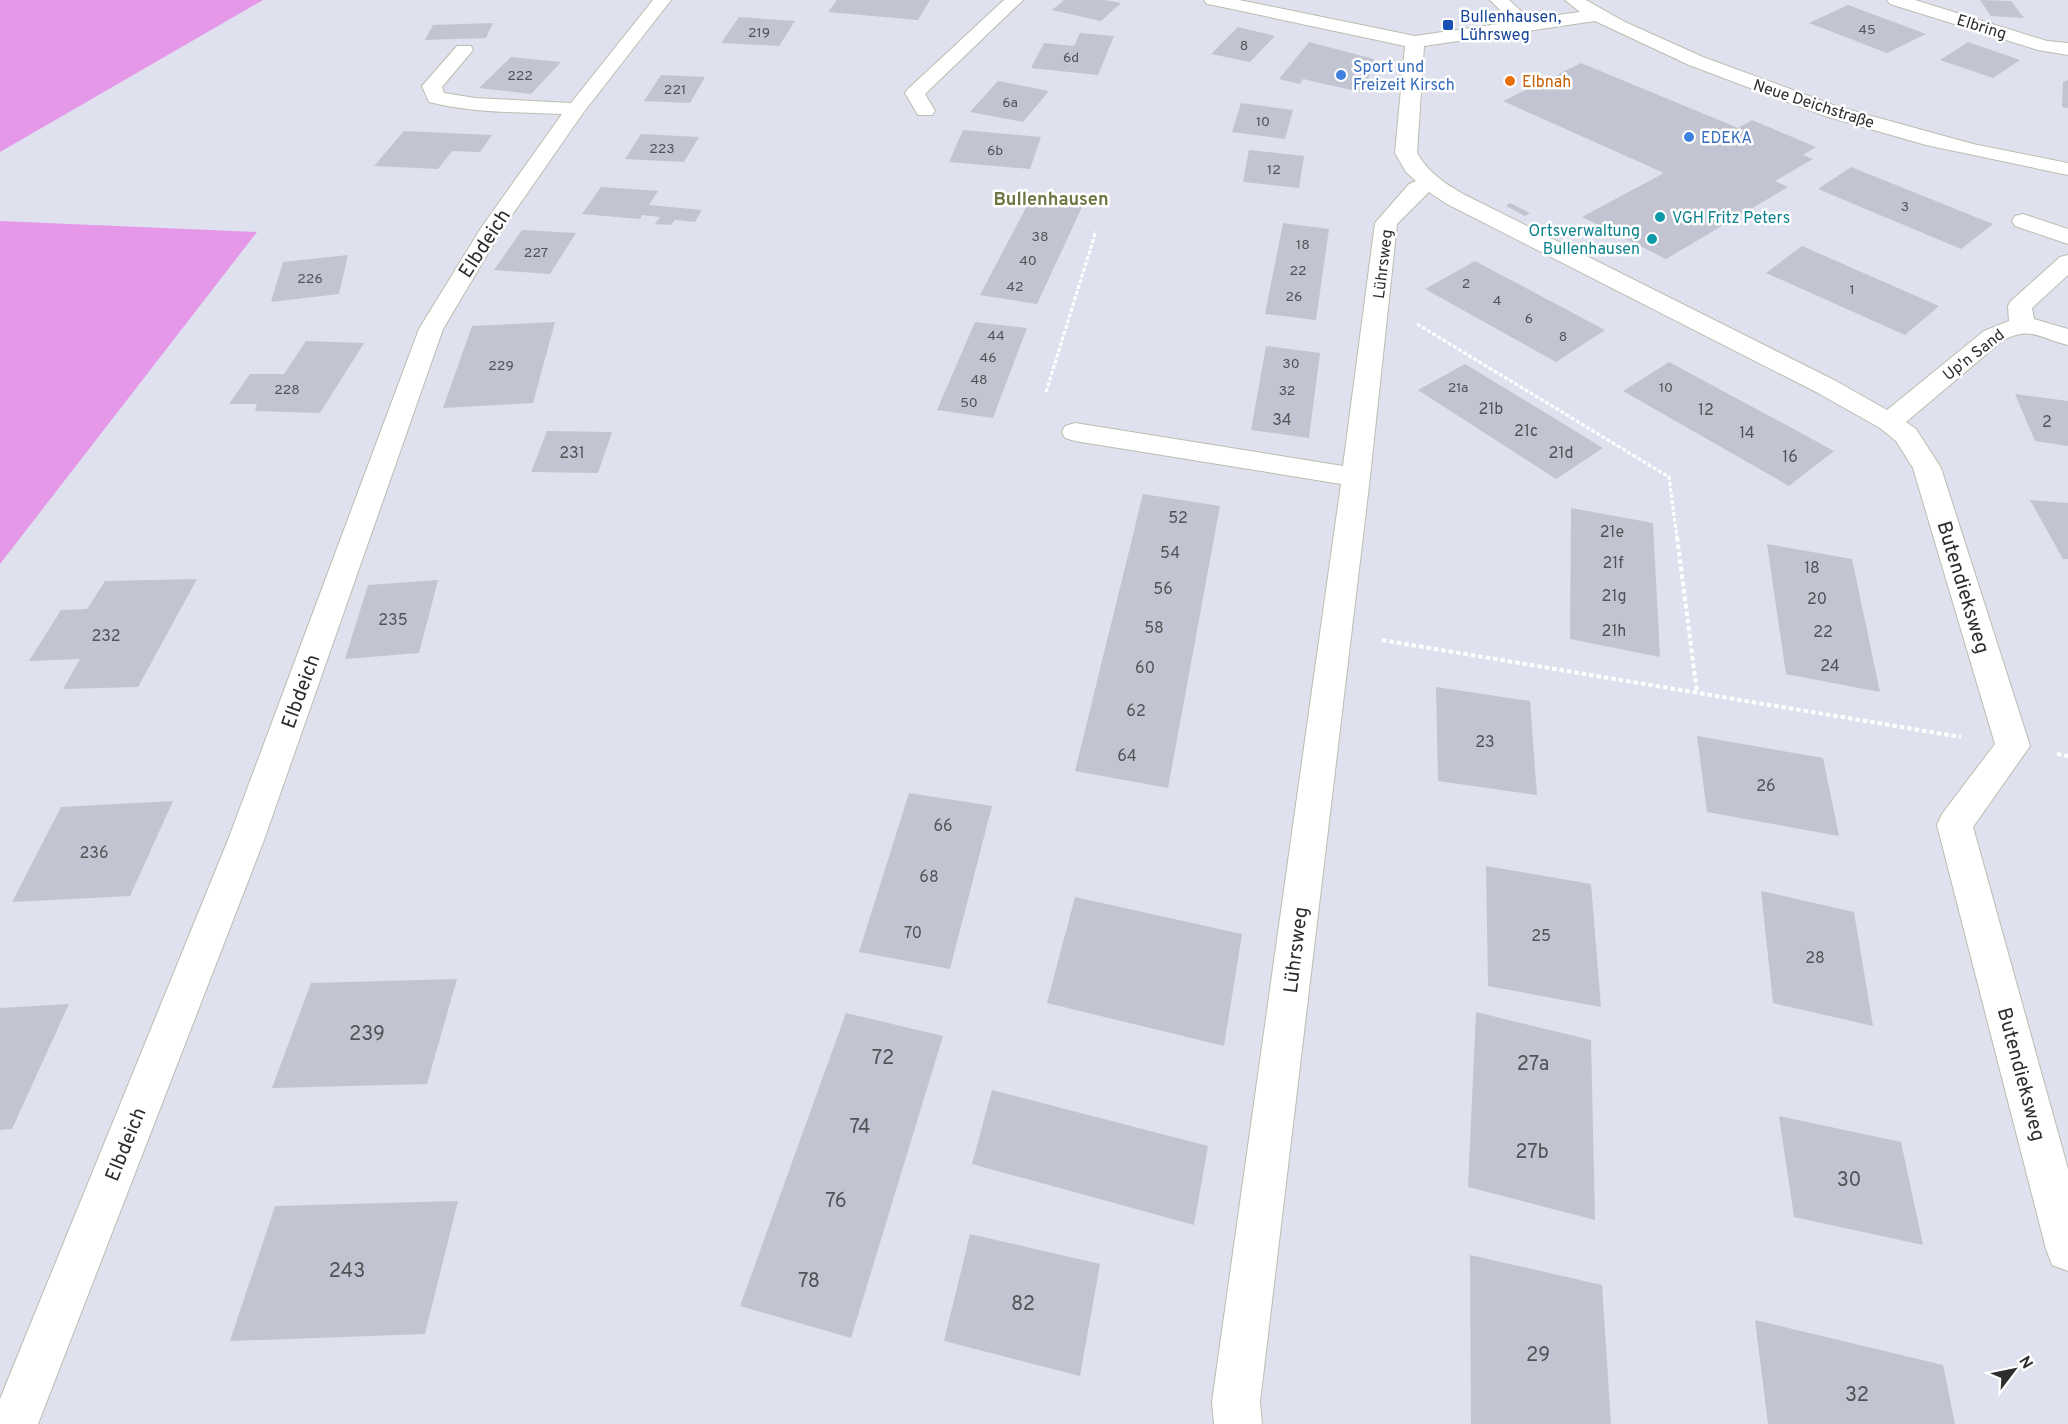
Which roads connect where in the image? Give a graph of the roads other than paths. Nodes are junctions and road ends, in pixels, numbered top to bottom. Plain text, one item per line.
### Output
1 (663, 0) edge
2 (1014, 0) edge
3 (1213, 0) edge
4 (1499, 0) edge
5 (1574, 0) edge
6 (1896, 0) edge
7 (1596, 15) junction
8 (1526, 26) junction
9 (1415, 42) junction
10 (464, 50) dead end
11 (2068, 50) edge
12 (576, 109) junction
13 (925, 111) dead end
14 (2068, 169) edge
15 (1430, 183) junction
16 (2023, 221) dead end
17 (2068, 237) edge
18 (2068, 262) edge
19 (2022, 325) junction
20 (2068, 338) edge
21 (1889, 422) junction
22 (1075, 432) dead end
23 (1356, 477) junction
24 (2068, 1249) edge
25 (14, 1424) edge
26 (1238, 1424) edge

1 - 12 street, Elbdeich
2 - 13 street
3 - 9 street
4 - 8 street
5 - 7 street, Neue Deichstraße
6 - 11 street, Elbring
7 - 8 street
7 - 14 street, Neue Deichstraße
8 - 9 street
9 - 15 street
10 - 12 street
12 - 25 street, Elbdeich
15 - 21 street, Butendieksweg
15 - 23 street, Lührsweg
16 - 17 street
18 - 19 street
19 - 20 street, Up'n Sand
19 - 21 street, Up'n Sand
21 - 24 street, Butendieksweg
22 - 23 street
23 - 26 street, Lührsweg

